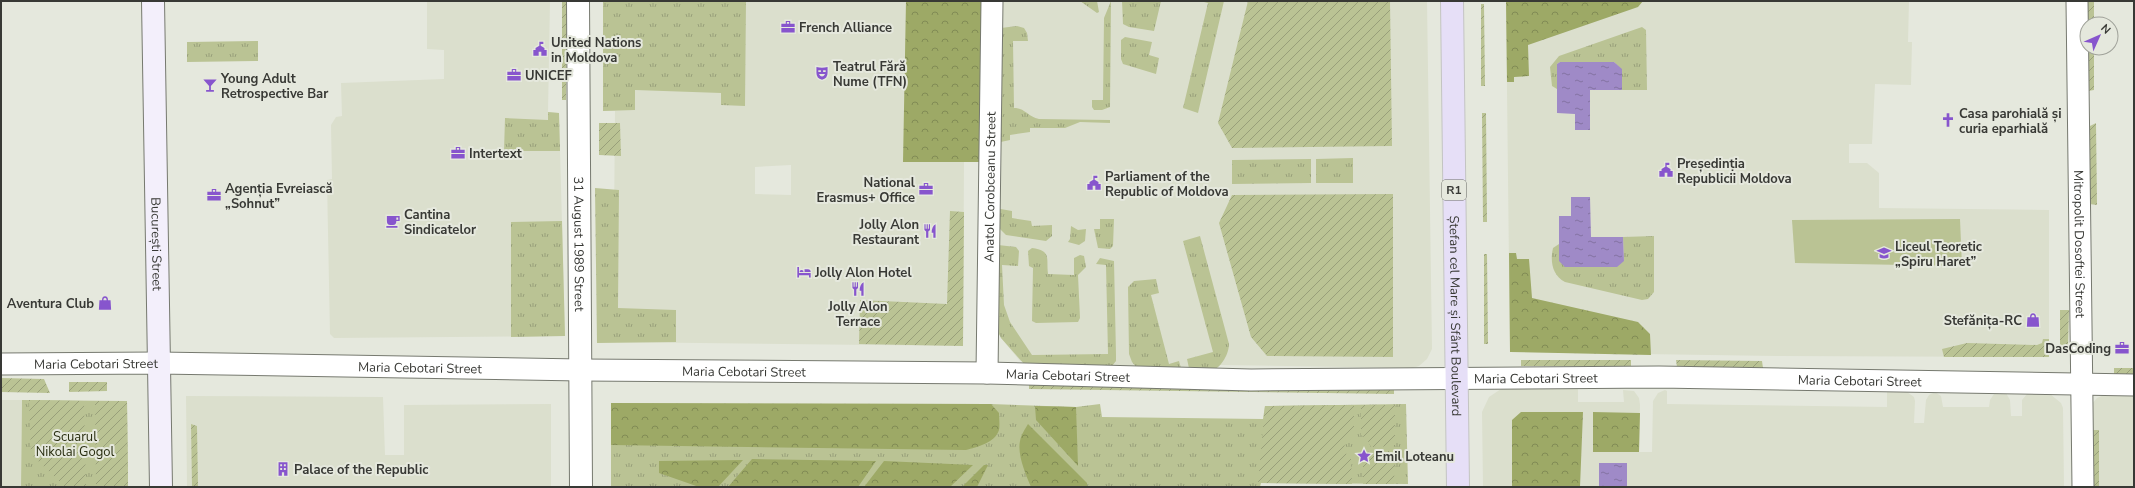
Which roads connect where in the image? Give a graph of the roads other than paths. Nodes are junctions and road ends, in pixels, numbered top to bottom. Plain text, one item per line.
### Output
1 (153, 1) edge
2 (578, 1) edge
3 (992, 1) edge
4 (1452, 1) edge
5 (2077, 1) edge
6 (158, 363) junction
7 (1, 364) edge
8 (581, 370) junction
9 (987, 373) junction
10 (1456, 379) junction
11 (2081, 385) junction
12 (2134, 385) edge
13 (161, 487) edge
14 (582, 487) edge
15 (1458, 487) edge
16 (2083, 487) edge

1 - 6 main road, București Street
2 - 8 street, 31 August 1989 Street
3 - 9 street, Anatol Corobceanu Street
4 - 10 main road, Ștefan cel Mare și Sfânt Boulevard / R1
5 - 11 street, Mitropolit Dosoftei Street
6 - 7 street, Maria Cebotari Street
6 - 8 street, Maria Cebotari Street
6 - 13 main road, București Street
8 - 9 street, Maria Cebotari Street
8 - 14 street, 31 August 1989 Street
9 - 10 street, Maria Cebotari Street
10 - 11 street, Maria Cebotari Street
10 - 15 main road, Ștefan cel Mare și Sfânt Boulevard / R1
11 - 12 street, Maria Cebotari Street
11 - 16 street, Mitropolit Dosoftei Street

